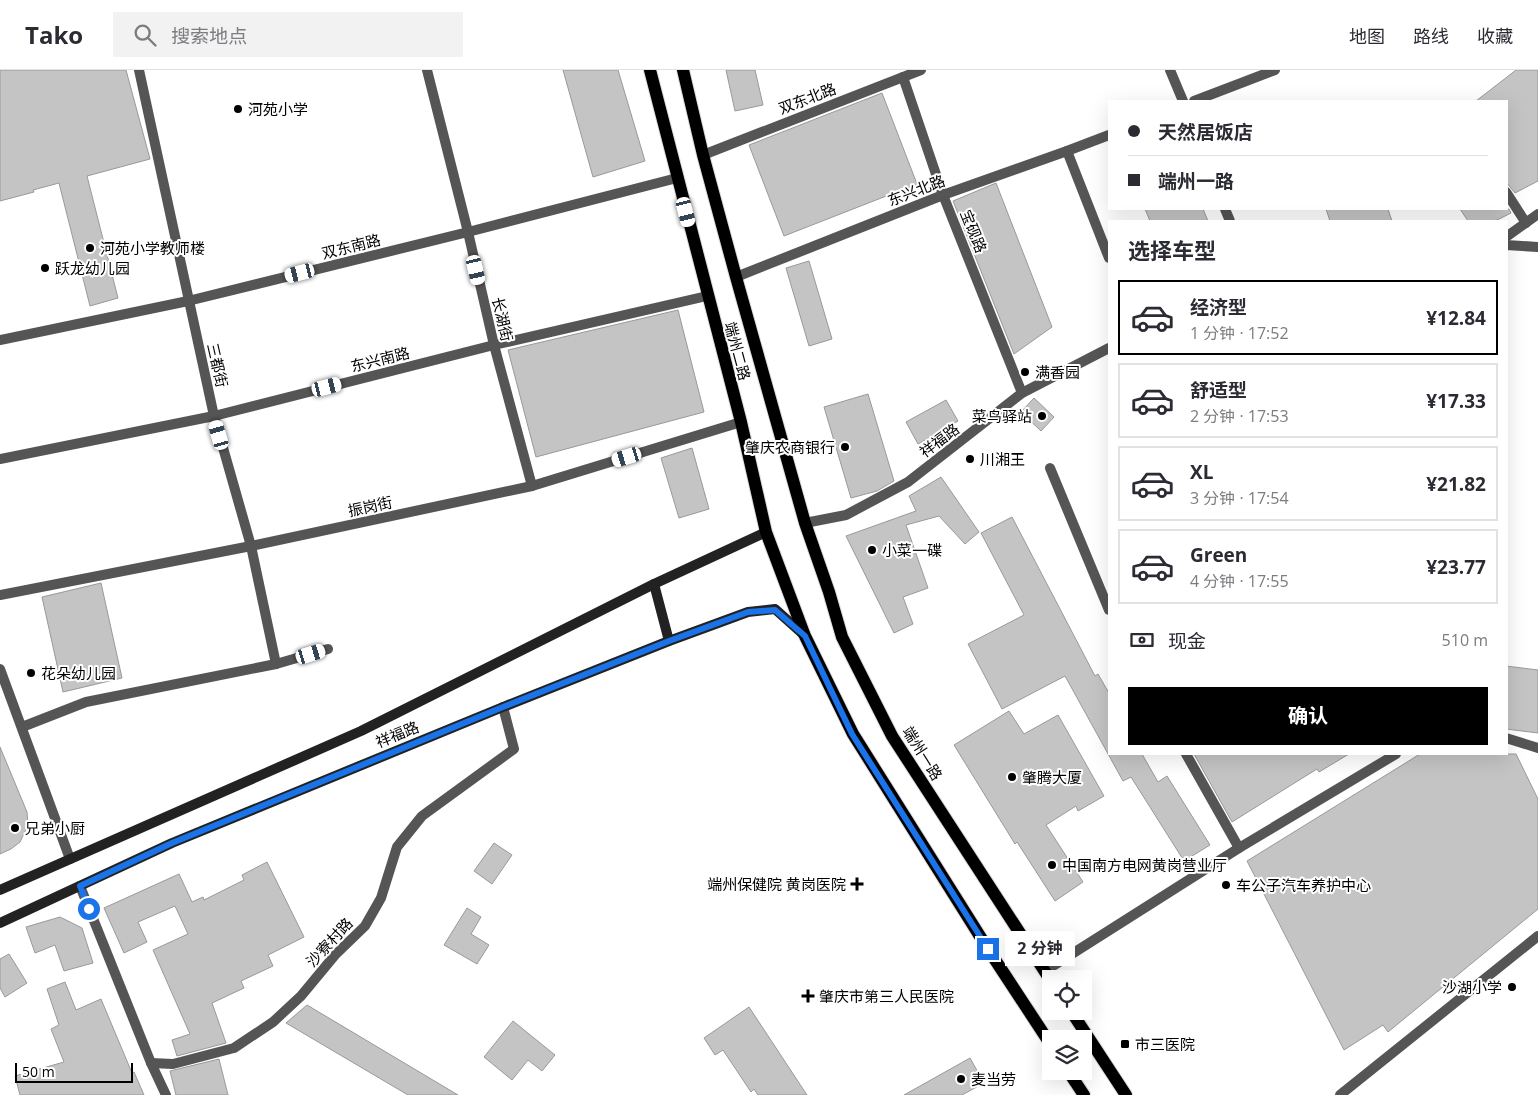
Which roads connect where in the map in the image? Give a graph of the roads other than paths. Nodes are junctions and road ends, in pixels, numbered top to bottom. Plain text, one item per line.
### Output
1 (138, 70) edge
2 (427, 70) edge
3 (650, 70) edge
4 (683, 70) edge
5 (921, 70) edge
6 (1170, 70) edge
7 (1275, 70) edge
8 (903, 77) junction
9 (1182, 100) edge
10 (1197, 100) edge
11 (1108, 135) edge
12 (1067, 151) junction
13 (703, 155) junction
14 (677, 178) junction
15 (943, 195) junction
16 (1508, 195) edge
17 (1538, 214) edge
18 (1526, 223) junction
19 (468, 232) junction
20 (1508, 236) edge
21 (1508, 245) edge
22 (1538, 247) edge
23 (1108, 255) edge
24 (736, 277) junction
25 (707, 296) junction
26 (188, 301) junction
27 (0, 340) edge
28 (494, 345) junction
29 (1108, 349) edge
30 (1022, 393) junction
31 (214, 416) junction
32 (741, 422) junction
33 (0, 459) edge
34 (1050, 468) dead end
35 (532, 486) junction
36 (805, 523) junction
37 (766, 532) junction
38 (251, 546) junction
39 (654, 584) junction
40 (0, 595) edge
41 (1108, 608) edge
42 (805, 636) junction
43 (669, 641) junction
44 (328, 649) dead end
45 (276, 664) junction
46 (0, 669) edge
47 (503, 707) junction
48 (22, 727) junction
49 (1508, 739) edge
50 (1538, 748) edge
51 (1187, 755) edge
52 (1394, 755) edge
53 (1239, 848) junction
54 (70, 859) junction
55 (80, 886) junction
56 (0, 890) edge
57 (0, 923) edge
58 (1538, 936) edge
59 (1044, 970) edge
60 (1057, 970) edge
61 (1077, 1020) edge
62 (1042, 1031) edge
63 (151, 1063) junction
64 (1074, 1080) edge
65 (166, 1095) edge
66 (1084, 1095) edge
67 (1126, 1095) edge
68 (1340, 1095) edge

1 - 26 street, 三都街
2 - 19 street, 长湖街
3 - 14 main road, 端州二路
4 - 13 main road, 端州二路
5 - 8 street, 双东北路
6 - 9 street
7 - 10 street
8 - 13 street, 双东北路
8 - 15 street, 宝砚路
11 - 12 street, 东兴北路
12 - 15 street, 东兴北路
12 - 23 street
13 - 24 main road, 端州二路
14 - 19 street, 双东南路
14 - 25 main road, 端州二路
15 - 24 street, 东兴北路
15 - 30 street, 宝砚路
16 - 18 street
17 - 18 street
18 - 20 street
19 - 26 street, 双东南路
19 - 28 street, 长湖街
21 - 22 street
24 - 36 main road, 端州二路
25 - 28 street, 东兴南路
25 - 32 main road, 端州二路
26 - 27 street, 双东南路
26 - 31 street, 三都街
28 - 31 street, 东兴南路
28 - 35 street, 长湖街
29 - 30 street, 祥福路
30 - 36 street, 祥福路
31 - 33 street, 东兴南路
31 - 38 street, 三都街
32 - 35 street, 振岗街
32 - 37 main road, 端州二路
34 - 41 street
35 - 38 street, 振岗街
36 - 59 main road, 端州一路
37 - 39 street, 祥福路
37 - 42 main road, 端州二路
38 - 40 street, 振岗街
38 - 45 street, 三都街
39 - 43 street
39 - 54 street, 祥福路
42 - 43 street, 祥福路
42 - 62 main road
43 - 47 street, 祥福路
44 - 45 street
45 - 48 street
46 - 48 street
47 - 55 street, 祥福路
47 - 63 street, 沙寮村路
48 - 54 street
49 - 50 street
51 - 53 street
52 - 53 street
53 - 60 street
54 - 56 street, 祥福路
55 - 57 street, 祥福路
55 - 63 street
58 - 68 street
61 - 67 main road
63 - 65 street
64 - 66 main road

